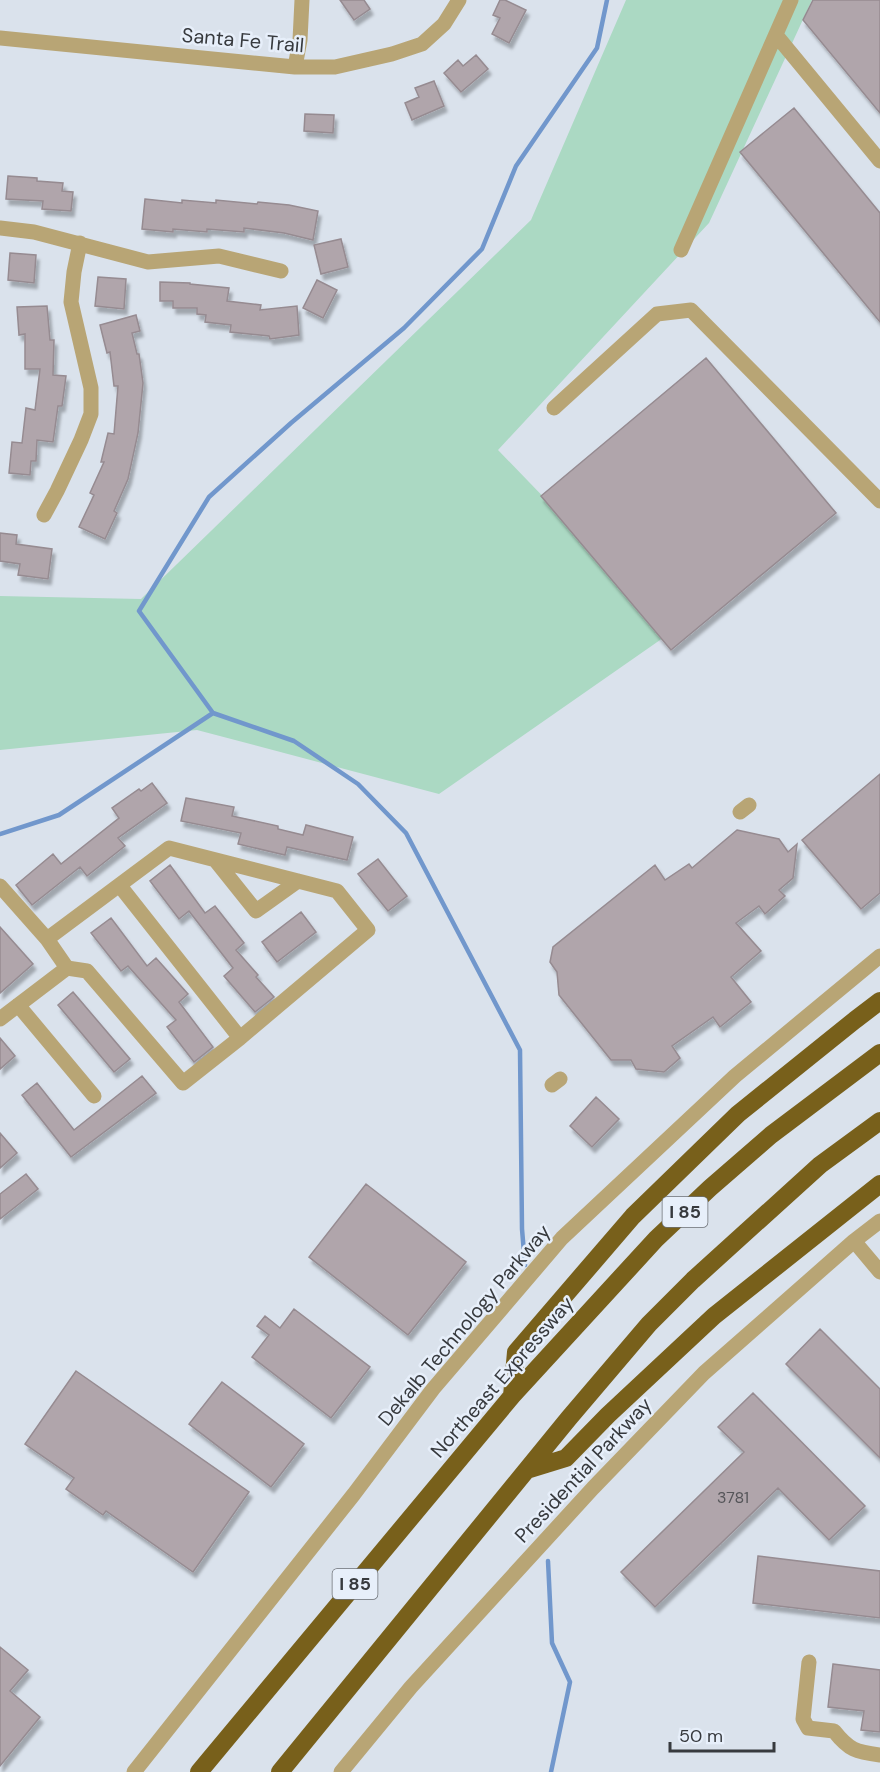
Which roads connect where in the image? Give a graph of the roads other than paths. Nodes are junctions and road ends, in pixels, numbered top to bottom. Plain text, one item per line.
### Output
1 (302, 0) edge
2 (459, 0) edge
3 (791, 0) edge
4 (776, 35) junction
5 (0, 38) edge
6 (295, 67) junction
7 (880, 161) edge
8 (0, 228) edge
9 (80, 243) junction
10 (681, 250) dead end
11 (281, 272) dead end
12 (554, 408) dead end
13 (880, 501) edge
14 (44, 515) dead end
15 (216, 861) junction
16 (298, 881) junction
17 (0, 886) edge
18 (120, 886) junction
19 (47, 939) junction
20 (880, 956) edge
21 (67, 968) junction
22 (880, 1001) edge
23 (18, 1005) junction
24 (0, 1019) edge
25 (240, 1038) junction
26 (880, 1053) edge
27 (94, 1096) dead end
28 (880, 1121) edge
29 (880, 1184) edge
30 (880, 1221) edge
31 (854, 1241) junction
32 (880, 1272) edge
33 (512, 1396) junction
34 (527, 1470) junction
35 (809, 1662) dead end
36 (880, 1755) edge
37 (134, 1772) edge
38 (199, 1772) edge
39 (280, 1772) edge
40 (341, 1772) edge

1 - 6 street
2 - 6 street, Santa Fe Trail
3 - 4 street
4 - 7 street
4 - 10 street
5 - 6 street, Santa Fe Trail
8 - 9 street
9 - 11 street
9 - 14 street
12 - 13 street
15 - 16 street
15 - 16 street
15 - 18 street
16 - 25 street
17 - 19 street
18 - 19 street
18 - 25 street
19 - 21 street
20 - 37 street, Dekalb Technology Parkway
21 - 23 street
21 - 25 street
22 - 33 highway
23 - 24 street
23 - 27 street
26 - 33 highway, Northeast Expressway / I 85
28 - 34 highway
29 - 34 highway
30 - 31 street, Presidential Parkway
31 - 32 street
31 - 40 street, Presidential Parkway
33 - 38 highway, Northeast Expressway / I 85
34 - 39 highway
35 - 36 street

